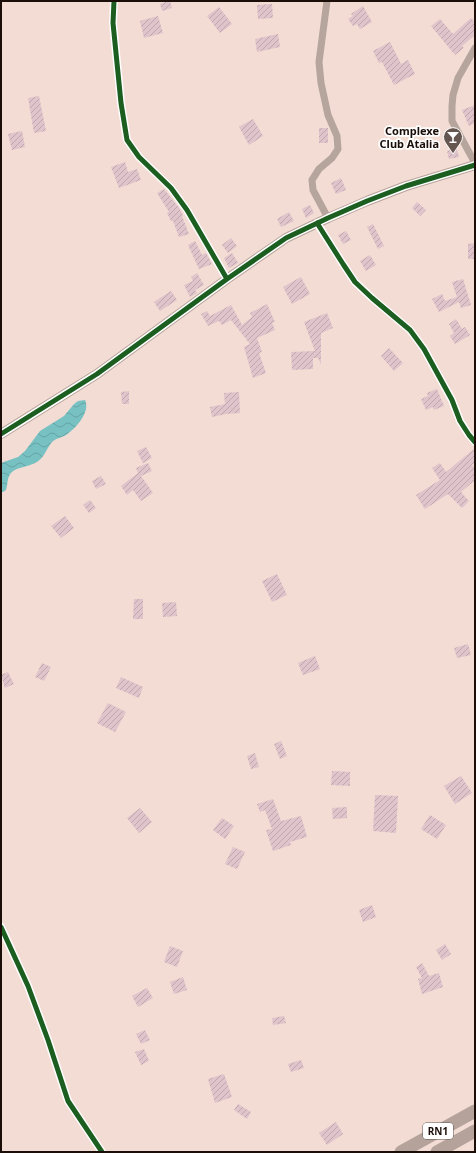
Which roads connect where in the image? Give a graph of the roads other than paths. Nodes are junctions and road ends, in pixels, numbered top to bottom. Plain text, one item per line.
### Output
1 (114, 1) edge
2 (327, 1) edge
3 (475, 48) edge
4 (475, 164) edge
5 (328, 218) junction
6 (317, 223) junction
7 (227, 279) junction
8 (1, 434) edge
9 (475, 442) edge
10 (1, 927) edge
11 (475, 1111) edge
12 (475, 1131) edge
13 (102, 1152) edge
14 (401, 1152) edge
15 (437, 1152) edge

1 - 7 street
2 - 5 street
3 - 4 street
4 - 5 street
5 - 6 street
6 - 7 street
6 - 9 street
7 - 8 street
10 - 13 street
11 - 14 highway, RN1
12 - 15 highway, RN1

